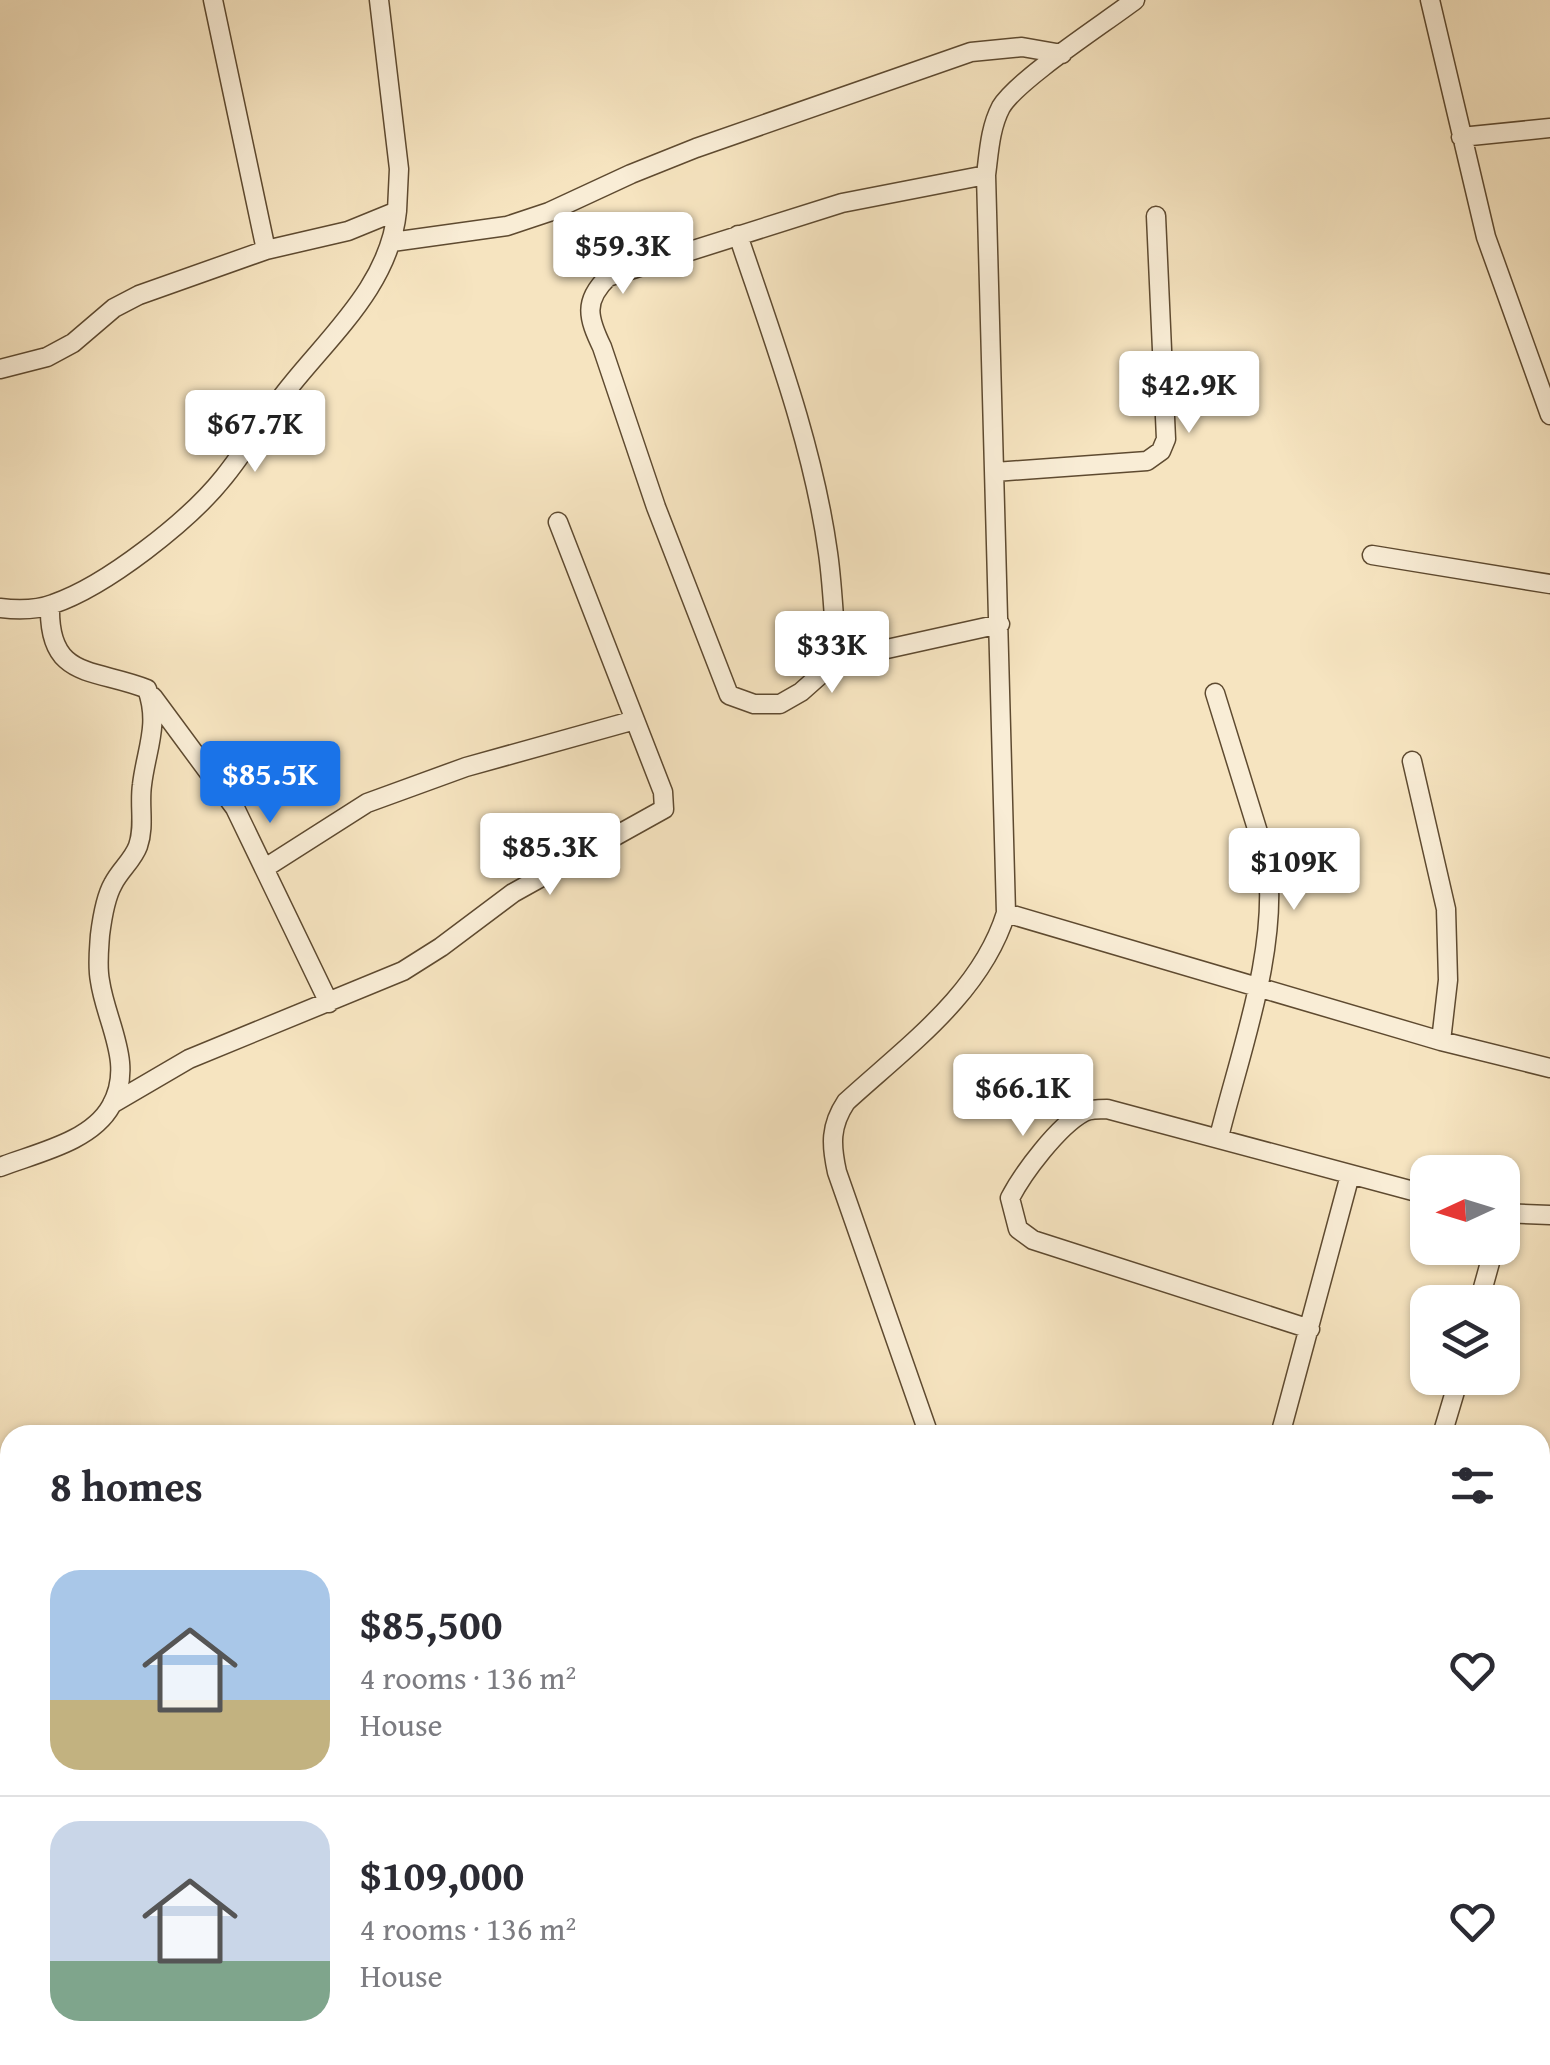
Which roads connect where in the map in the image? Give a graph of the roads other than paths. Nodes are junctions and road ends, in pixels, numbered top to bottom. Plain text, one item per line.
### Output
1 (213, 0) edge
2 (379, 0) edge
3 (1135, 0) edge
4 (1430, 0) edge
5 (1062, 54) junction
6 (1550, 128) edge
7 (1461, 137) junction
8 (986, 175) junction
9 (397, 211) junction
10 (1156, 216) dead end
11 (738, 235) junction
12 (392, 242) junction
13 (266, 250) junction
14 (0, 369) edge
15 (1550, 415) edge
16 (995, 472) junction
17 (558, 522) dead end
18 (1372, 556) dead end
19 (1550, 584) edge
20 (50, 606) junction
21 (0, 608) edge
22 (1000, 624) junction
23 (838, 660) junction
24 (147, 689) junction
25 (1215, 693) dead end
26 (635, 720) junction
27 (1412, 761) dead end
28 (264, 868) junction
29 (1006, 913) junction
30 (1257, 986) junction
31 (328, 1003) junction
32 (1441, 1042) junction
33 (1550, 1068) edge
34 (112, 1104) junction
35 (1218, 1138) junction
36 (0, 1167) edge
37 (1350, 1175) junction
38 (1410, 1190) edge
39 (1520, 1214) edge
40 (1550, 1215) edge
41 (1310, 1328) junction
42 (1454, 1395) edge
43 (926, 1425) edge
44 (1283, 1425) edge
45 (1445, 1425) edge

1 - 13 street
2 - 9 street
3 - 5 street
4 - 7 street
5 - 8 street
5 - 12 street
6 - 7 street
7 - 15 street
8 - 11 street
8 - 16 street
9 - 12 street
9 - 13 street
10 - 16 street
11 - 23 street
11 - 23 street
12 - 20 street
13 - 14 street
16 - 22 street
17 - 26 street
18 - 19 street
20 - 21 street
20 - 24 street
22 - 23 street
22 - 29 street
24 - 28 street
24 - 34 street
25 - 30 street
26 - 28 street
26 - 31 street
27 - 32 street
28 - 31 street
29 - 30 street
29 - 43 street
30 - 32 street
30 - 35 street
31 - 34 street
32 - 33 street
34 - 36 street
35 - 37 street
35 - 41 street
37 - 38 street
37 - 41 street
39 - 40 street
41 - 44 street
42 - 45 street

